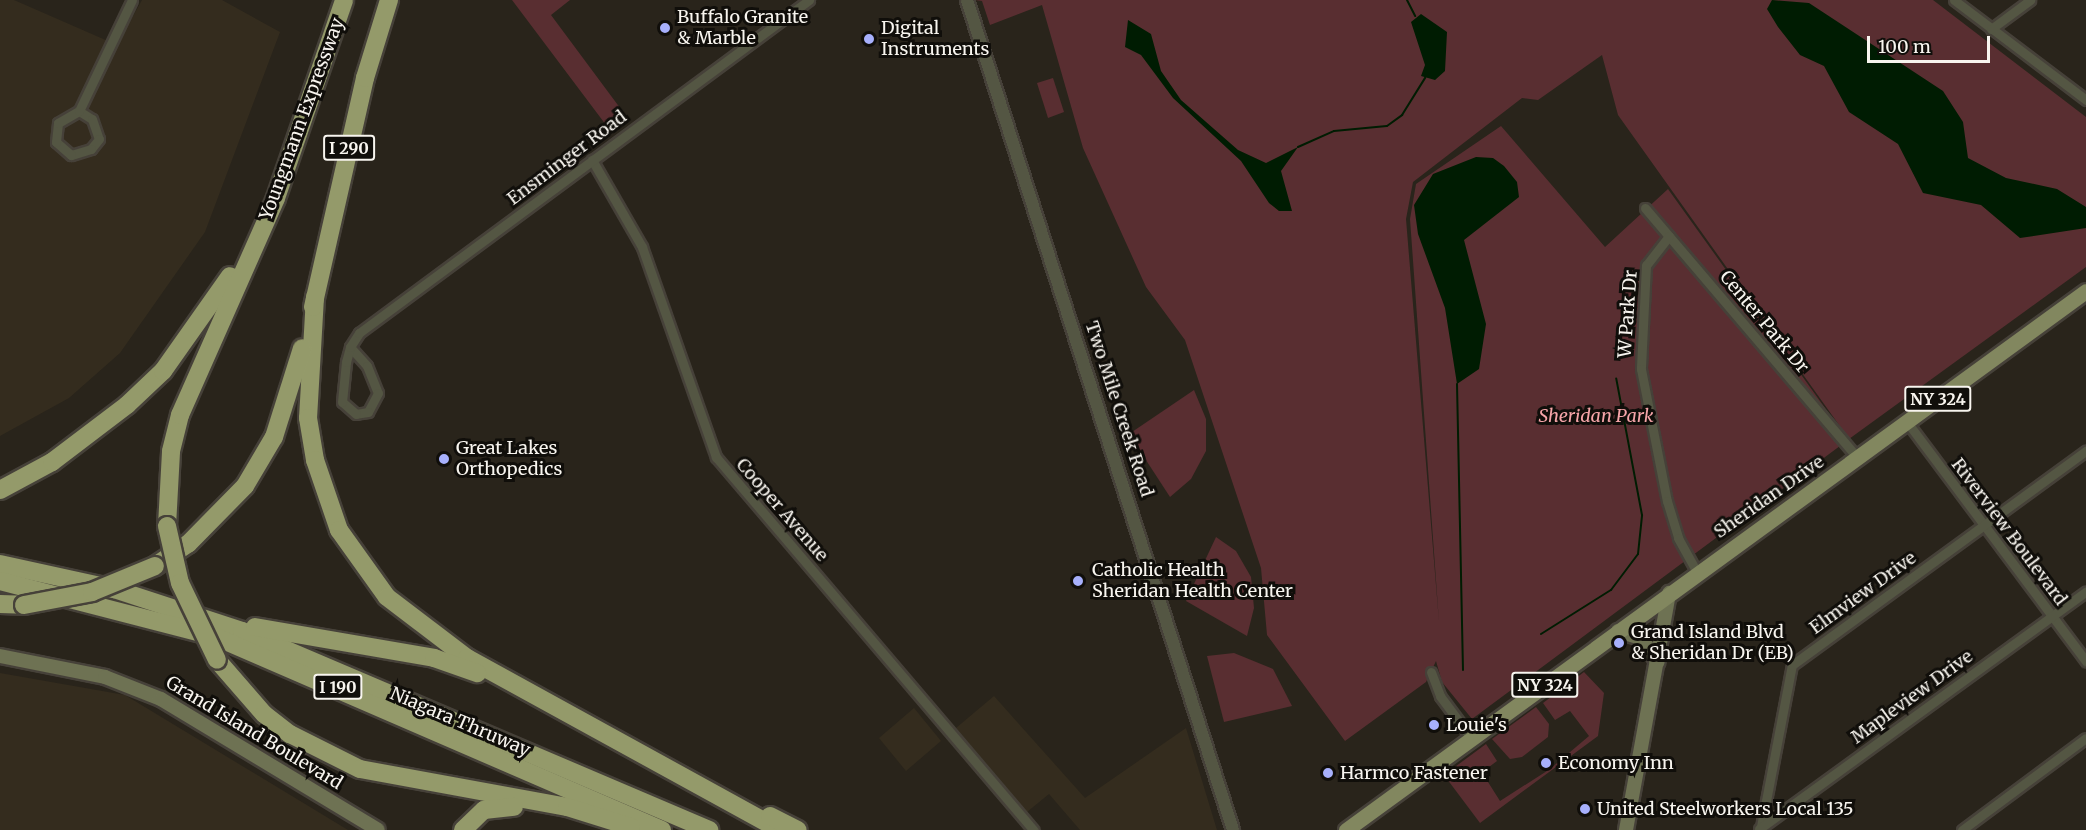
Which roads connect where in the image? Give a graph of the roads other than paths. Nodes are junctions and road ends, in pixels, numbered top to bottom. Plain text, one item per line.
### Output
1 (132, 0) edge
2 (344, 0) edge
3 (389, 0) edge
4 (809, 0) edge
5 (967, 0) edge
6 (1954, 0) edge
7 (2030, 0) edge
8 (1991, 29) junction
9 (2086, 100) edge
10 (79, 111) junction
11 (592, 160) junction
12 (1645, 208) dead end
13 (1669, 236) junction
14 (259, 238) junction
15 (2086, 291) edge
16 (315, 297) junction
17 (350, 347) junction
18 (1906, 422) junction
19 (2086, 451) edge
20 (1857, 458) junction
21 (0, 490) edge
22 (1984, 526) junction
23 (0, 564) edge
24 (1697, 572) junction
25 (0, 581) edge
26 (114, 589) junction
27 (2086, 591) edge
28 (1670, 592) junction
29 (0, 604) edge
30 (2052, 616) junction
31 (1618, 631) junction
32 (0, 656) edge
33 (2086, 661) edge
34 (1658, 662) junction
35 (1431, 672) dead end
36 (529, 693) junction
37 (1472, 738) junction
38 (2086, 738) edge
39 (711, 789) junction
40 (554, 805) junction
41 (1759, 829) edge
42 (378, 830) edge
43 (463, 830) edge
44 (639, 830) edge
45 (662, 830) edge
46 (709, 830) edge
47 (780, 830) edge
48 (798, 830) edge
49 (1034, 830) edge
50 (1233, 830) edge
51 (1346, 830) edge
52 (1626, 830) edge
53 (1962, 830) edge

1 - 10 street
2 - 14 highway, Youngmann Expressway / I 290
3 - 16 highway, I 290
4 - 11 street, Ensminger Road
5 - 50 street, Two Mile Creek Road
6 - 8 street
7 - 8 street
8 - 9 street
10 - 10 street
11 - 17 street, Ensminger Road
11 - 49 street, Cooper Avenue
12 - 13 street, Center Park Dr
13 - 20 street, Center Park Dr
13 - 24 street, W Park Dr
14 - 21 highway
14 - 40 highway, bridge
15 - 18 main road, Sheridan Drive / NY 324
16 - 29 highway, bridge
16 - 36 highway
17 - 17 street
18 - 20 main road, Sheridan Drive / NY 324
18 - 22 street, Riverview Boulevard
19 - 22 street, Elmview Drive
20 - 24 main road, Sheridan Drive / NY 324
22 - 30 street, Riverview Boulevard
22 - 41 street, Elmview Drive
23 - 26 highway, Niagara Thruway / I 190
24 - 28 main road, Sheridan Drive / NY 324
25 - 45 highway, Niagara Thruway / I 190
26 - 36 highway
26 - 46 highway, Niagara Thruway / I 190
27 - 30 street, Mapleview Drive
28 - 31 main road, NY 324
28 - 34 main road
30 - 33 street, Riverview Boulevard
30 - 41 street, Mapleview Drive
31 - 34 main road
31 - 37 main road, NY 324
32 - 42 main road, Grand Island Boulevard
34 - 52 main road
35 - 37 street
36 - 39 highway
37 - 51 main road, NY 324
38 - 53 street
39 - 47 highway
39 - 48 highway
40 - 43 highway
40 - 44 highway

